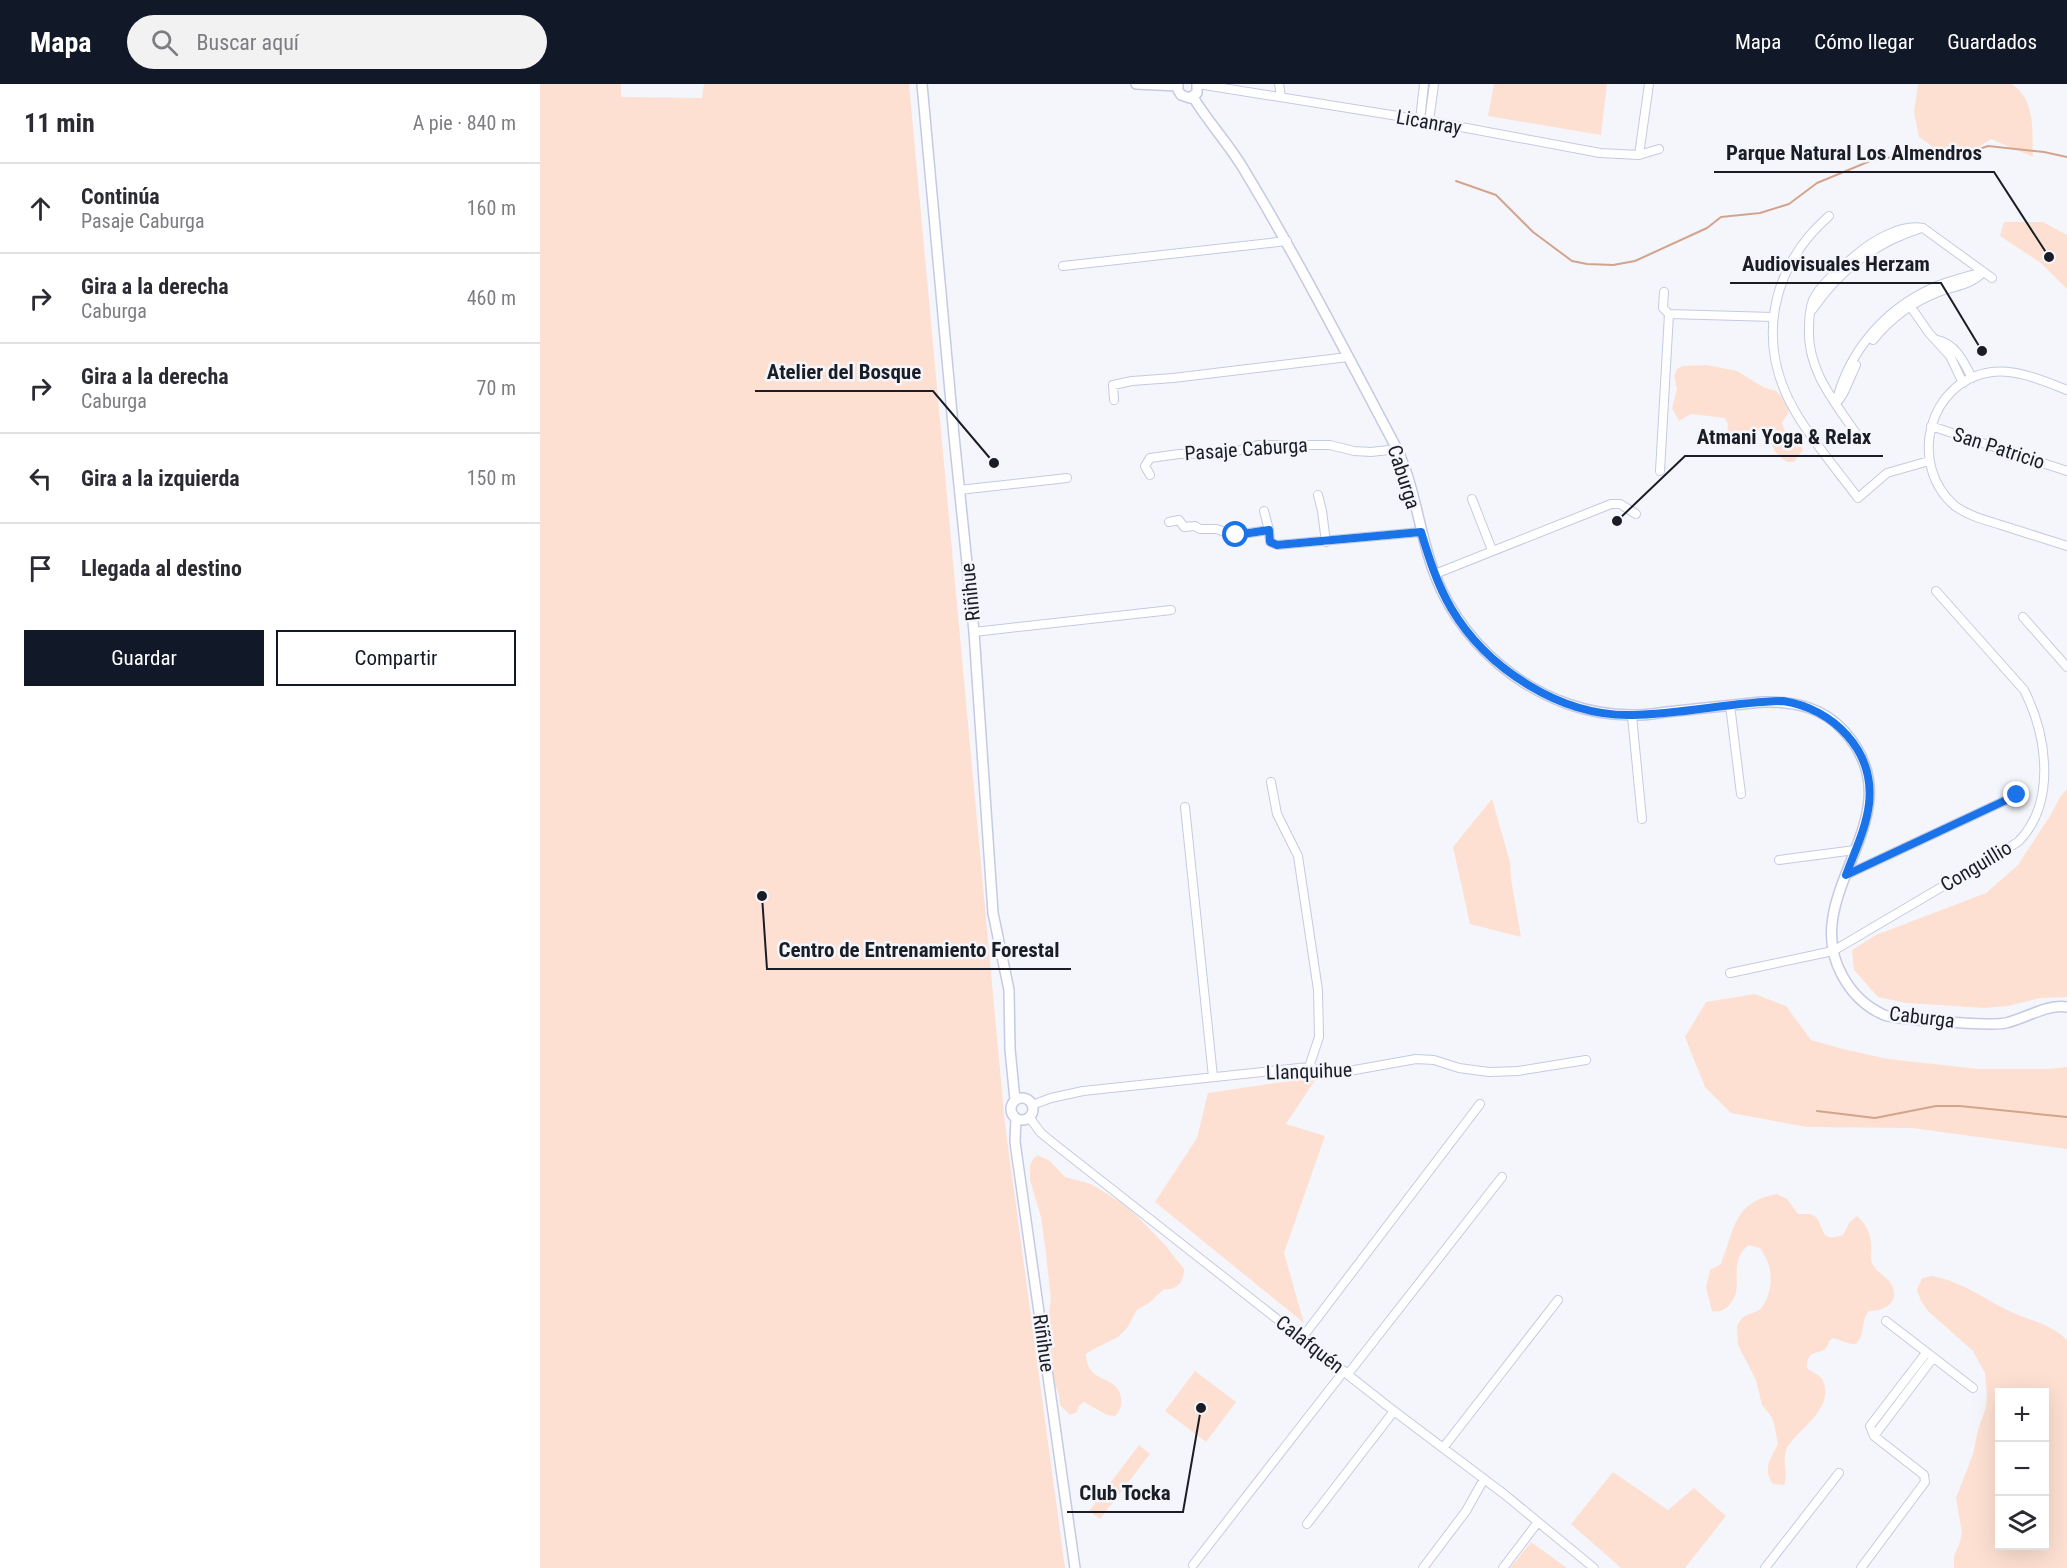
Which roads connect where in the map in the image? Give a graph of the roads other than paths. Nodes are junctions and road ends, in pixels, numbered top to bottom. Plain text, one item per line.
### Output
1 (922, 84) edge
2 (1136, 84) edge
3 (1198, 84) edge
4 (1279, 84) edge
5 (1424, 84) edge
6 (1434, 84) edge
7 (1649, 84) edge
8 (1178, 85) edge
9 (1193, 97) junction
10 (1281, 97) junction
11 (1425, 120) junction
12 (1659, 149) dead end
13 (1639, 155) junction
14 (1830, 216) dead end
15 (1287, 241) junction
16 (1062, 266) dead end
17 (1983, 272) junction
18 (1992, 278) dead end
19 (1664, 292) dead end
20 (1909, 304) junction
21 (1669, 314) junction
22 (1773, 317) junction
23 (1935, 340) junction
24 (1348, 357) junction
25 (1972, 378) junction
26 (1963, 383) junction
27 (2067, 390) edge
28 (1114, 400) dead end
29 (1836, 403) junction
30 (1930, 426) junction
31 (1859, 438) dead end
32 (1397, 449) junction
33 (1929, 461) junction
34 (1660, 471) dead end
35 (2067, 471) edge
36 (1150, 474) dead end
37 (1067, 478) dead end
38 (959, 490) junction
39 (1318, 495) dead end
40 (1472, 499) dead end
41 (1264, 511) dead end
42 (1636, 514) dead end
43 (1169, 522) dead end
44 (1269, 530) junction
45 (1421, 532) junction
46 (1326, 542) junction
47 (2067, 546) edge
48 (1492, 550) junction
49 (1435, 574) junction
50 (1936, 591) dead end
51 (1171, 610) dead end
52 (2023, 617) dead end
53 (974, 632) junction
54 (2067, 667) edge
55 (1730, 705) junction
56 (1632, 716) junction
57 (1271, 782) dead end
58 (1741, 794) dead end
59 (2017, 795) dead end
60 (1185, 807) dead end
61 (1642, 819) dead end
62 (1855, 850) junction
63 (1779, 860) dead end
64 (1846, 875) junction
65 (1833, 951) junction
66 (1730, 973) dead end
67 (2067, 1006) edge
68 (1586, 1060) dead end
69 (1310, 1067) junction
70 (1214, 1077) junction
71 (1015, 1100) junction
72 (1480, 1104) dead end
73 (1032, 1105) junction
74 (1029, 1117) junction
75 (1016, 1118) junction
76 (1502, 1177) dead end
77 (1558, 1300) dead end
78 (1886, 1321) dead end
79 (1302, 1338) junction
80 (1929, 1355) junction
81 (1346, 1373) junction
82 (1973, 1388) dead end
83 (1395, 1411) junction
84 (1443, 1448) junction
85 (1839, 1473) dead end
86 (1484, 1479) junction
87 (1538, 1522) junction
88 (1307, 1524) dead end
89 (1194, 1565) dead end
90 (1075, 1568) edge
91 (1423, 1568) edge
92 (1503, 1568) edge
93 (1594, 1568) edge
94 (1765, 1568) edge
95 (1861, 1568) edge

1 - 38 street, Riñihue
2 - 8 street
3 - 9 street
3 - 10 street, Licanray
4 - 10 street
5 - 11 street
6 - 11 street
7 - 13 street
8 - 9 street, Caburga
9 - 15 street, Caburga
10 - 11 street, Licanray
11 - 13 street, Licanray
12 - 13 street, Licanray
14 - 22 street
15 - 16 street
15 - 24 street, Caburga
17 - 18 street
17 - 20 street
17 - 29 street
19 - 21 street
20 - 23 street
20 - 29 street
21 - 22 street
21 - 34 street
22 - 33 street
23 - 25 street
23 - 26 street
24 - 28 street
24 - 32 street, Caburga
25 - 26 street
25 - 27 street
26 - 30 street
29 - 31 street
30 - 33 street
30 - 35 street, San Patricio
32 - 36 street, Pasaje Caburga
32 - 45 street, Caburga
33 - 47 street
37 - 38 street
38 - 53 street, Riñihue
39 - 46 street
40 - 48 street
41 - 44 street
42 - 48 street
43 - 44 street
44 - 46 street
45 - 46 street
45 - 49 street, Caburga
48 - 49 street
49 - 56 street, Caburga
50 - 65 street, Conguillio
51 - 53 street
52 - 54 street
53 - 71 street, Riñihue
55 - 56 street, Caburga
55 - 58 street
55 - 62 street, Caburga
56 - 61 street
57 - 69 street
59 - 64 street
60 - 70 street
62 - 63 street
62 - 64 street, Caburga
64 - 65 street, Caburga
65 - 66 street, Conguillio
65 - 67 street, Caburga
68 - 69 street, Llanquihue
69 - 70 street, Llanquihue
70 - 73 street, Llanquihue
71 - 73 street
71 - 75 street, Riñihue
72 - 79 street
73 - 74 street
74 - 75 street
74 - 79 street, Calafquén
75 - 90 street, Riñihue
76 - 81 street
77 - 84 street
78 - 80 street
79 - 81 street, Calafquén
80 - 82 street
80 - 95 street
81 - 83 street, Calafquén
81 - 89 street
83 - 84 street, Calafquén
83 - 88 street
84 - 86 street, Calafquén
85 - 94 street
86 - 87 street, Calafquén
86 - 91 street
87 - 92 street
87 - 93 street, Calafquén

